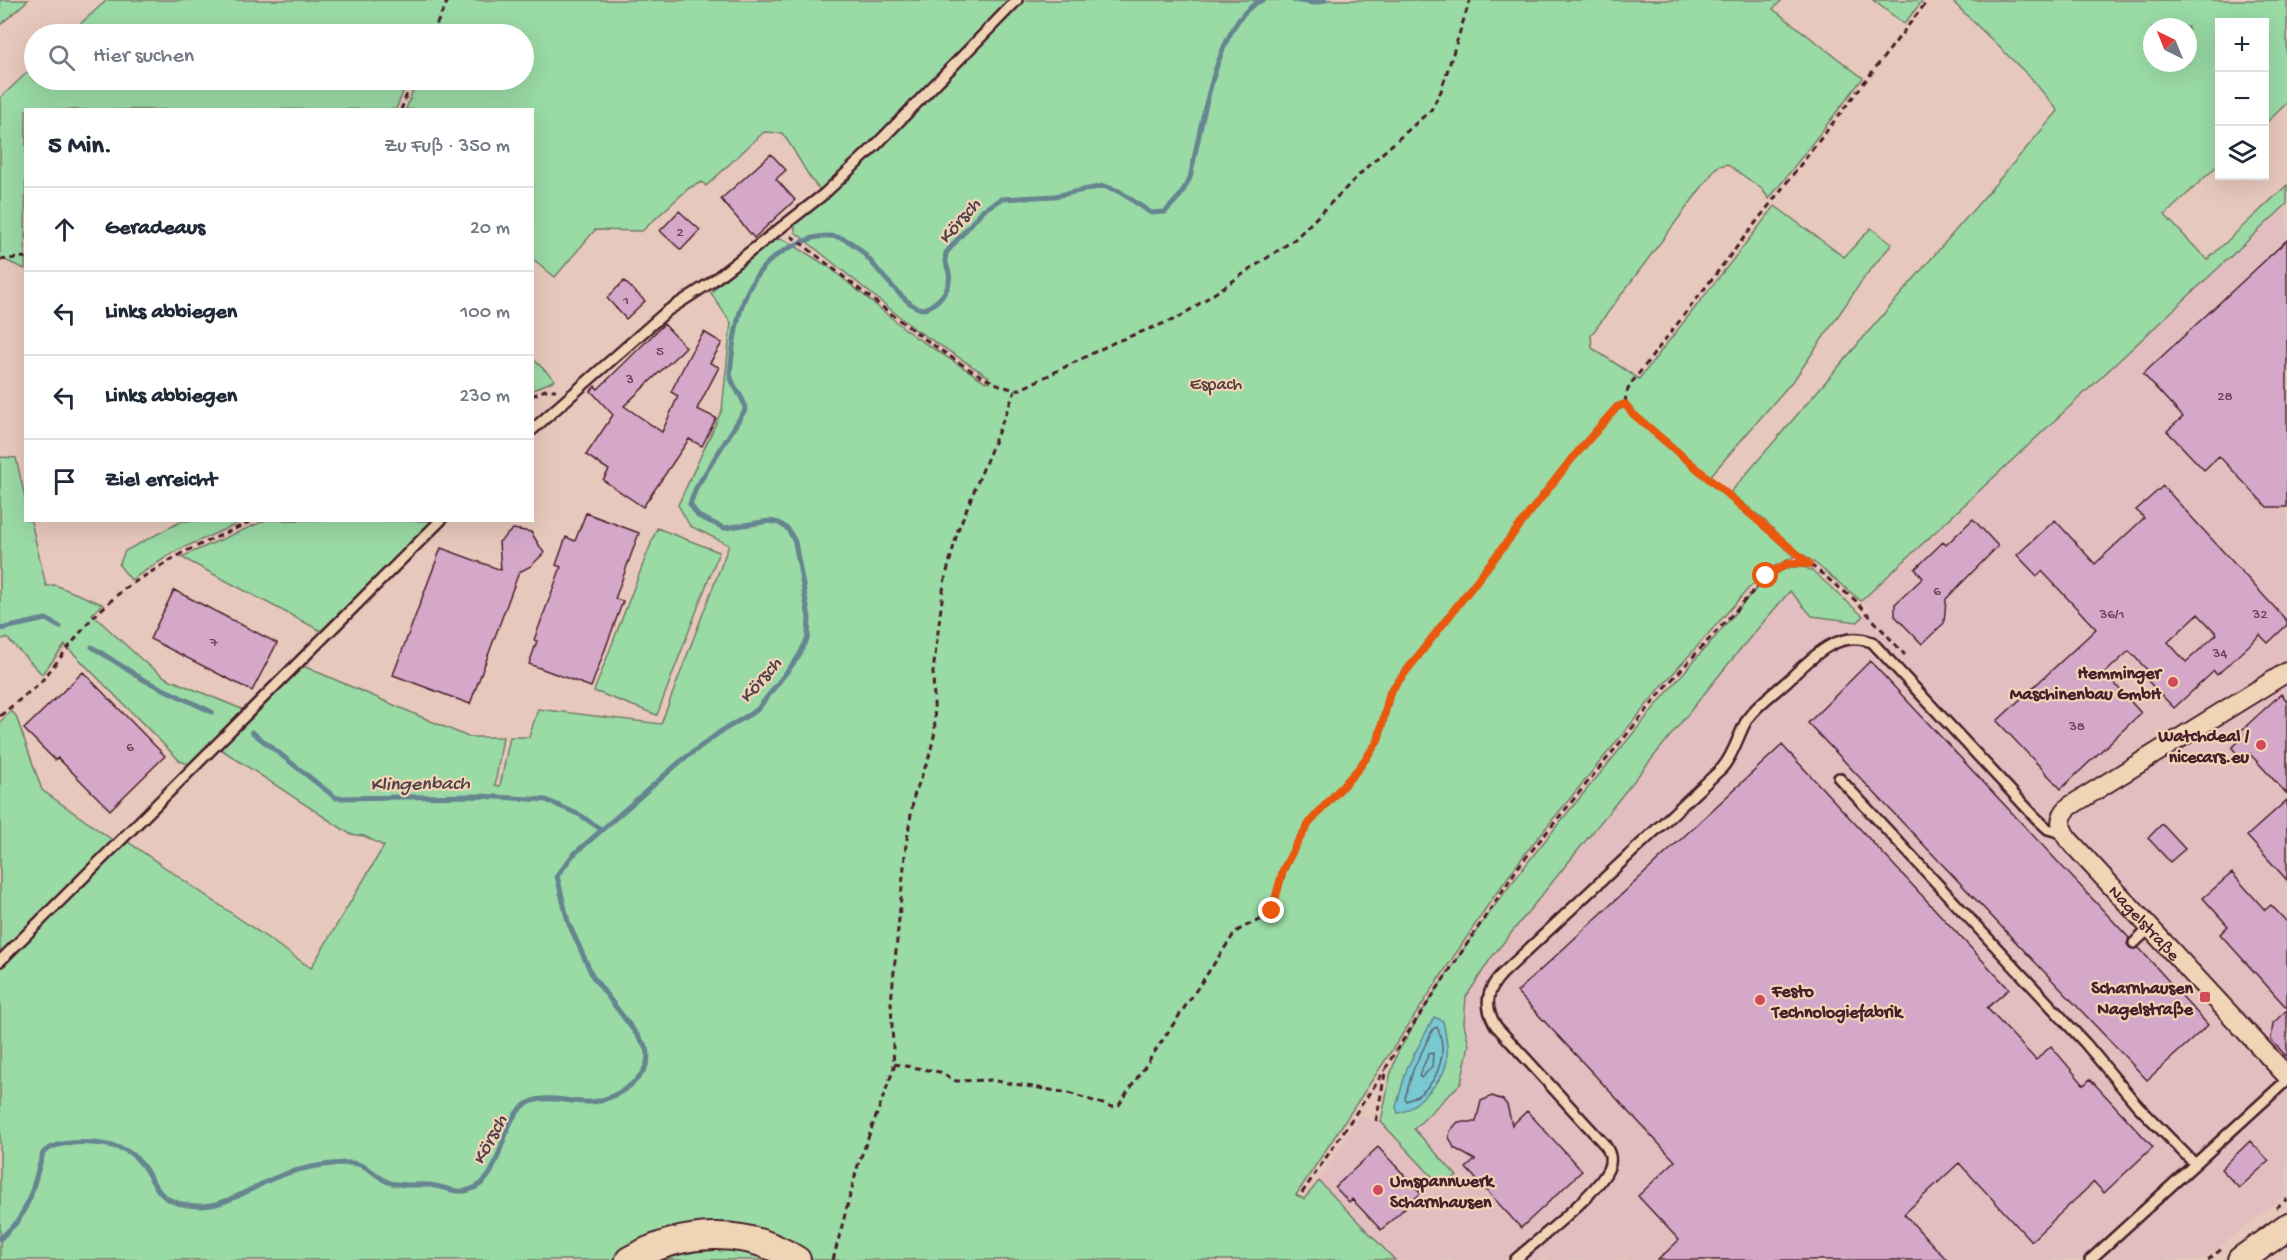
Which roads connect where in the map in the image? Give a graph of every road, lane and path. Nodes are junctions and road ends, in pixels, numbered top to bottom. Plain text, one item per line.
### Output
1 (448, 0) edge
2 (1017, 0) edge
3 (1470, 0) edge
4 (1928, 0) edge
5 (437, 24) edge
6 (408, 90) edge
7 (402, 108) edge
8 (793, 238) dead end
9 (24, 257) edge
10 (0, 260) edge
11 (1016, 391) junction
12 (534, 395) edge
13 (571, 396) junction
14 (1625, 404) junction
15 (534, 428) edge
16 (250, 522) edge
17 (439, 522) edge
18 (1809, 564) junction
19 (1839, 586) dead end
20 (2287, 672) edge
21 (0, 716) edge
22 (1839, 778) dead end
23 (2063, 827) junction
24 (2151, 927) junction
25 (2134, 943) dead end
26 (0, 961) edge
27 (894, 1064) junction
28 (1386, 1068) junction
29 (2287, 1078) edge
30 (1376, 1121) dead end
31 (2194, 1163) junction
32 (1302, 1193) dead end
33 (2287, 1227) edge
34 (629, 1260) edge
35 (797, 1260) edge
36 (833, 1260) edge
37 (1515, 1260) edge
38 (2090, 1260) edge
39 (2241, 1260) edge

1 - 5 path
2 - 13 lane
3 - 11 path
4 - 14 path
6 - 7 path
8 - 11 path
9 - 10 path
11 - 27 path
12 - 13 path
13 - 15 lane
14 - 18 path
14 - 27 path
16 - 21 path
17 - 26 lane
18 - 19 path
18 - 28 path
20 - 23 street
22 - 31 lane
23 - 24 street, Nagelstraße
23 - 37 lane
24 - 25 lane
24 - 29 street, Nagelstraße
27 - 36 path
28 - 30 path
28 - 32 path
29 - 31 lane
31 - 38 lane
33 - 39 main road
34 - 35 main road

